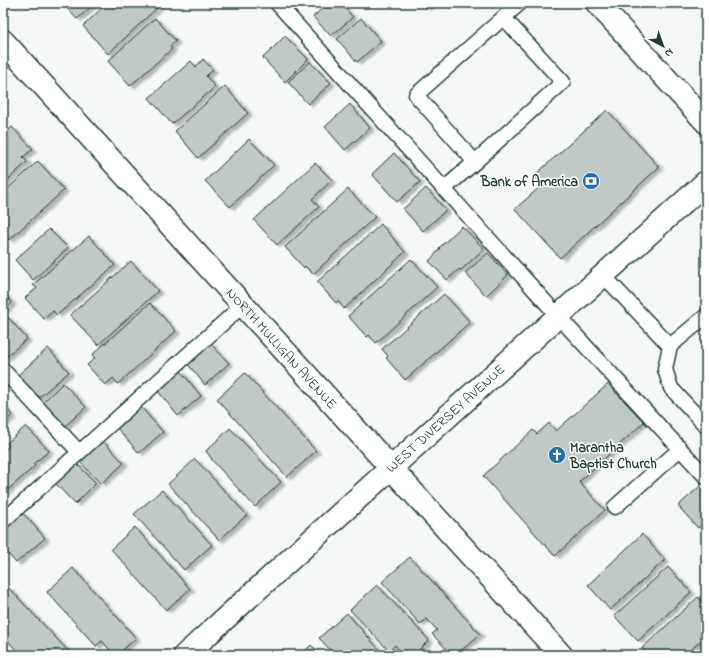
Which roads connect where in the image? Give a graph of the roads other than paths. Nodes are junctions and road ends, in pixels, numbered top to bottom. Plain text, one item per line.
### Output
1 (277, 3) edge
2 (520, 3) edge
3 (597, 3) edge
4 (504, 18) junction
5 (3, 41) edge
6 (706, 122) edge
7 (475, 162) junction
8 (706, 182) edge
9 (444, 189) junction
10 (603, 275) junction
11 (243, 305) junction
12 (558, 316) junction
13 (706, 316) edge
14 (670, 346) junction
15 (3, 370) edge
16 (706, 426) edge
17 (680, 449) junction
18 (79, 452) junction
19 (391, 468) junction
20 (706, 477) edge
21 (615, 507) dead end
22 (3, 521) edge
23 (554, 653) edge
24 (185, 655) edge

1 - 9 lane
2 - 4 lane
3 - 6 street
4 - 7 lane
4 - 7 lane
5 - 11 street, NORTH MULLIGAN AVENUE
7 - 9 lane
8 - 10 street, WEST DIVERSEY AVENUE
9 - 12 lane
10 - 12 street, WEST DIVERSEY AVENUE
10 - 14 lane
11 - 18 lane
11 - 19 street, NORTH MULLIGAN AVENUE
12 - 17 lane
12 - 19 street, WEST DIVERSEY AVENUE
13 - 14 lane
14 - 16 lane
15 - 18 lane
17 - 20 lane
17 - 21 lane
18 - 22 lane
19 - 23 street, NORTH MULLIGAN AVENUE
19 - 24 street, WEST DIVERSEY AVENUE

